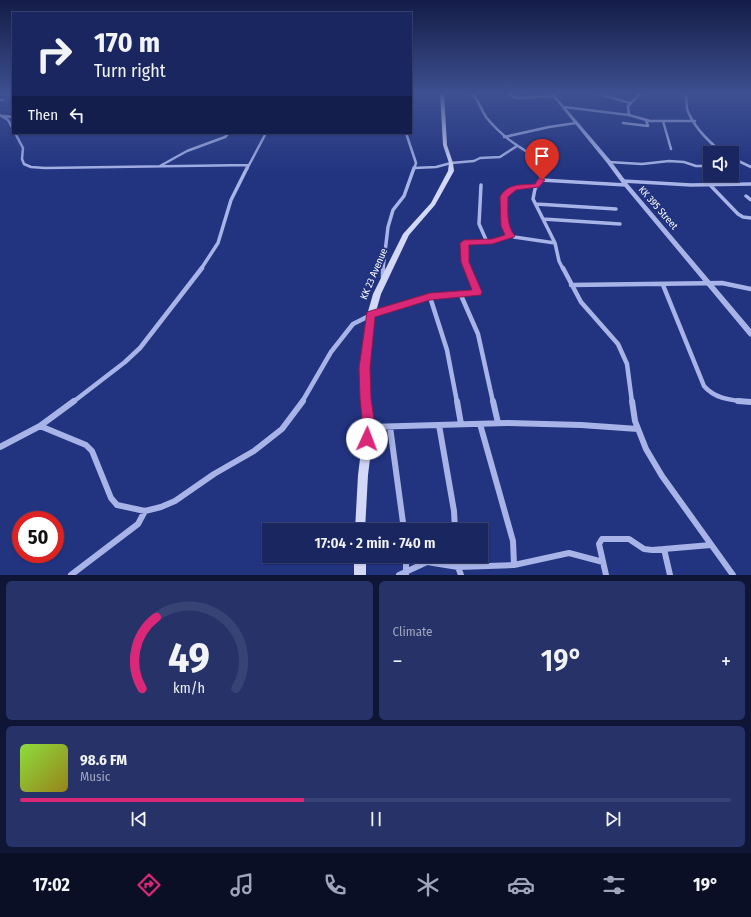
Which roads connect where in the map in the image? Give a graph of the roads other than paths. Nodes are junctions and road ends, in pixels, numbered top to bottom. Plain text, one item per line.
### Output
1 (444, 120) edge
2 (489, 120) edge
3 (574, 120) edge
4 (646, 120) joint
5 (663, 121) junction
6 (695, 121) joint
7 (576, 123) junction
8 (624, 123) dead end
9 (16, 134) edge
10 (228, 134) edge
11 (265, 134) edge
12 (406, 134) edge
13 (504, 137) junction
14 (517, 146) junction
15 (714, 146) edge
16 (671, 149) dead end
17 (609, 162) junction
18 (740, 162) edge
19 (452, 163) junction
20 (249, 165) junction
21 (159, 166) junction
22 (703, 166) edge
23 (751, 167) edge
24 (414, 168) junction
25 (542, 180) junction
26 (624, 183) junction
27 (710, 184) junction
28 (751, 184) edge
29 (481, 185) dead end
30 (537, 186) junction
31 (746, 196) dead end
32 (751, 200) edge
33 (536, 204) junction
34 (616, 209) dead end
35 (751, 218) edge
36 (543, 220) junction
37 (620, 224) dead end
38 (511, 236) junction
39 (487, 242) junction
40 (554, 244) junction
41 (383, 280) junction
42 (710, 284) junction
43 (571, 285) junction
44 (663, 285) junction
45 (751, 288) edge
46 (460, 293) junction
47 (430, 297) junction
48 (371, 315) junction
49 (751, 334) edge
50 (751, 402) edge
51 (498, 423) junction
52 (461, 424) junction
53 (480, 424) junction
54 (439, 425) junction
55 (40, 426) junction
56 (369, 427) junction
57 (390, 427) junction
58 (638, 429) junction
59 (0, 447) edge
60 (146, 511) junction
61 (360, 523) edge
62 (403, 523) edge
63 (455, 523) edge
64 (711, 546) junction
65 (664, 549) junction
66 (603, 562) junction
67 (360, 563) edge
68 (405, 563) edge
69 (458, 563) edge
70 (514, 564) junction
71 (458, 567) junction
72 (404, 574) edge
73 (71, 575) edge
74 (360, 575) edge
75 (461, 575) edge
76 (606, 575) edge
77 (670, 575) edge
78 (733, 575) edge

1 - 19 main road
2 - 13 street
3 - 7 street, KK 395 Street
4 - 5 street
4 - 8 street
5 - 6 street
5 - 16 street
6 - 15 street
7 - 13 street
7 - 17 street, KK 395 Street
9 - 21 street
10 - 21 street
11 - 20 street
12 - 24 street
13 - 14 street
14 - 19 street
14 - 25 street
17 - 22 street
17 - 26 street, KK 395 Street
18 - 23 street
19 - 24 street
19 - 41 main road, KK 23 Avenue
20 - 21 street
20 - 55 street
24 - 41 street
25 - 26 street
25 - 30 street
26 - 27 street
26 - 42 street, KK 395 Street
27 - 28 street
27 - 35 street
29 - 39 street
30 - 33 street
30 - 38 street
31 - 32 street
33 - 34 street
33 - 36 street
36 - 37 street
36 - 40 street
38 - 39 street
38 - 40 street
39 - 46 street
40 - 43 street
41 - 48 main road, KK 23 Avenue
42 - 44 street
42 - 45 street
42 - 49 street, KK 395 Street
43 - 44 street
43 - 58 street
44 - 50 street
46 - 47 street
46 - 51 street
47 - 48 street
47 - 52 street
48 - 56 main road, KK 23 Avenue
48 - 60 street
51 - 53 street
51 - 58 street
52 - 53 street
52 - 54 street
53 - 70 street
54 - 57 street
54 - 63 street
55 - 59 street
55 - 60 street
56 - 57 street
56 - 61 main road, KK 23 Avenue
57 - 62 street
58 - 64 street
60 - 73 street
64 - 65 street
64 - 78 street
65 - 66 street
65 - 77 street
66 - 70 street
66 - 76 street
67 - 74 main road
68 - 72 street
69 - 71 street
70 - 71 street
71 - 72 street
71 - 75 street

